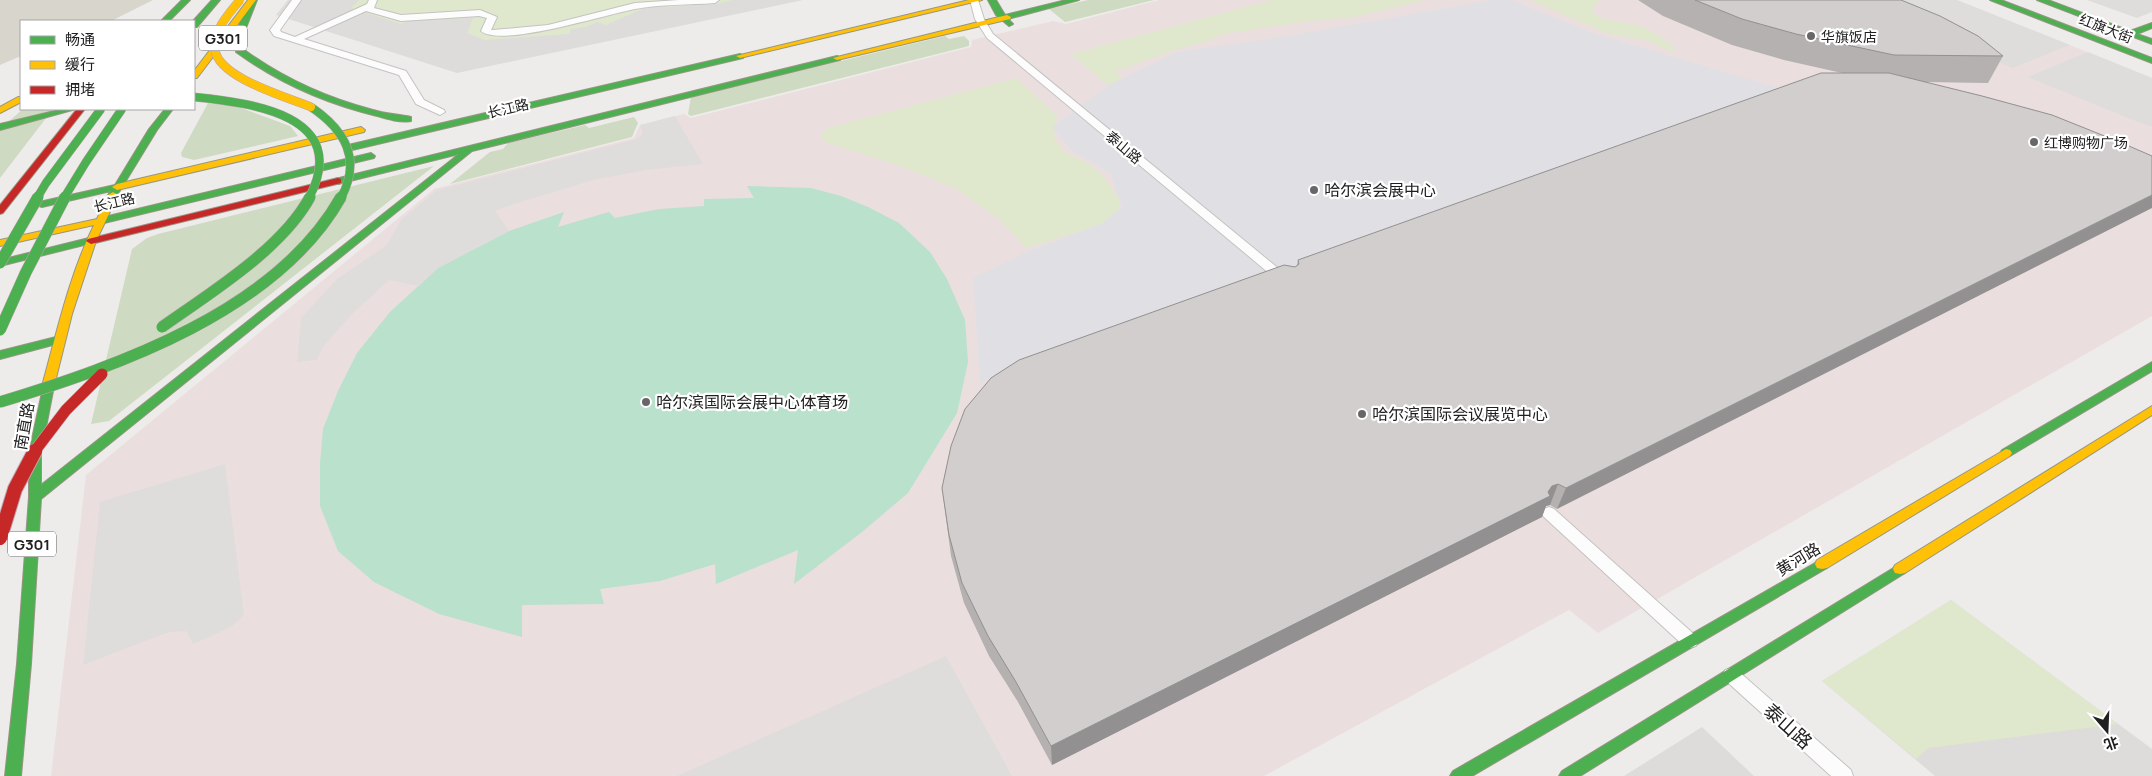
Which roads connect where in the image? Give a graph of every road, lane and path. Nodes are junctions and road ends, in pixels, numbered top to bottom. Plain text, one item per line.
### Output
1 (176, 0) edge
2 (186, 0) edge
3 (198, 0) edge
4 (216, 0) edge
5 (240, 0) edge
6 (253, 0) edge
7 (297, 0) edge
8 (715, 0) edge
9 (928, 0) edge
10 (1075, 0) edge
11 (1994, 0) edge
12 (2016, 0) edge
13 (2041, 0) edge
14 (2066, 0) edge
15 (371, 3) edge
16 (975, 3) edge
17 (997, 4) edge
18 (889, 9) dead end
19 (161, 17) edge
20 (179, 20) edge
21 (1006, 21) junction
22 (980, 23) junction
23 (195, 24) edge
24 (2149, 28) edge
25 (2130, 34) junction
26 (295, 40) junction
27 (2152, 42) edge
28 (2152, 53) edge
29 (2152, 61) edge
30 (195, 75) edge
31 (664, 86) dead end
32 (20, 93) edge
33 (195, 97) edge
34 (20, 100) edge
35 (0, 103) edge
36 (20, 105) edge
37 (0, 110) edge
38 (100, 110) edge
39 (104, 110) edge
40 (121, 110) edge
41 (168, 110) edge
42 (77, 111) edge
43 (445, 111) joint
44 (0, 118) edge
45 (416, 118) junction
46 (0, 127) edge
47 (473, 147) junction
48 (382, 154) dead end
49 (303, 159) dead end
50 (117, 188) junction
51 (128, 200) dead end
52 (108, 204) junction
53 (90, 208) dead end
54 (0, 212) edge
55 (72, 212) dead end
56 (100, 221) junction
57 (9, 227) dead end
58 (90, 241) junction
59 (0, 243) edge
60 (0, 263) edge
61 (1288, 283) edge
62 (0, 330) edge
63 (60, 340) junction
64 (0, 355) edge
65 (2152, 366) edge
66 (0, 402) edge
67 (2152, 410) edge
68 (35, 497) junction
69 (1550, 513) edge
70 (0, 538) edge
71 (1690, 640) junction
72 (24, 664) junction
73 (1731, 675) junction
74 (8, 698) dead end
75 (13, 776) edge
76 (1458, 776) edge
77 (1567, 776) edge
78 (1844, 776) edge

1 - 19 main road
2 - 19 main road
3 - 20 main road
4 - 23 main road
5 - 66 main road, bridge
6 - 30 main road, G301
6 - 45 main road
7 - 26 street
8 - 15 street
9 - 18 main road
10 - 21 main road
11 - 29 main road, 红旗大街
12 - 28 main road, 红旗大街
13 - 25 main road, 红旗大街
14 - 24 main road, 红旗大街
15 - 26 street
16 - 17 main road, 长江路
16 - 22 street, 泰山路
16 - 31 main road, 长江路
16 - 49 main road, 长江路
17 - 21 main road
21 - 22 main road
22 - 47 main road
22 - 61 street, 泰山路
24 - 25 main road
25 - 27 main road, 红旗大街
26 - 43 street
32 - 35 main road
33 - 70 main road, bridge
34 - 37 main road
36 - 44 main road
38 - 60 main road, bridge
39 - 42 main road
40 - 62 main road, bridge
41 - 50 main road, 南直路 / G301
42 - 46 main road
42 - 54 main road
43 - 45 main road
45 - 50 main road
47 - 58 main road
47 - 68 main road
48 - 56 main road, 长江路
50 - 52 main road, 南直路 / G301
50 - 54 main road
51 - 52 main road, 长江路
52 - 53 main road, 长江路
52 - 56 main road, 南直路 / G301
55 - 57 main road, 长江路
56 - 58 main road, 南直路 / G301
56 - 59 main road, 长江路
58 - 60 main road
58 - 63 main road, 南直路 / G301
63 - 64 main road
63 - 68 main road, 南直路 / G301
65 - 71 main road, 黄河路
67 - 73 main road
68 - 72 main road, 南直路 / G301
69 - 71 street
71 - 76 main road, 黄河路
72 - 74 main road
72 - 75 main road, 南直路 / G301
73 - 77 main road
73 - 78 street, 泰山路

